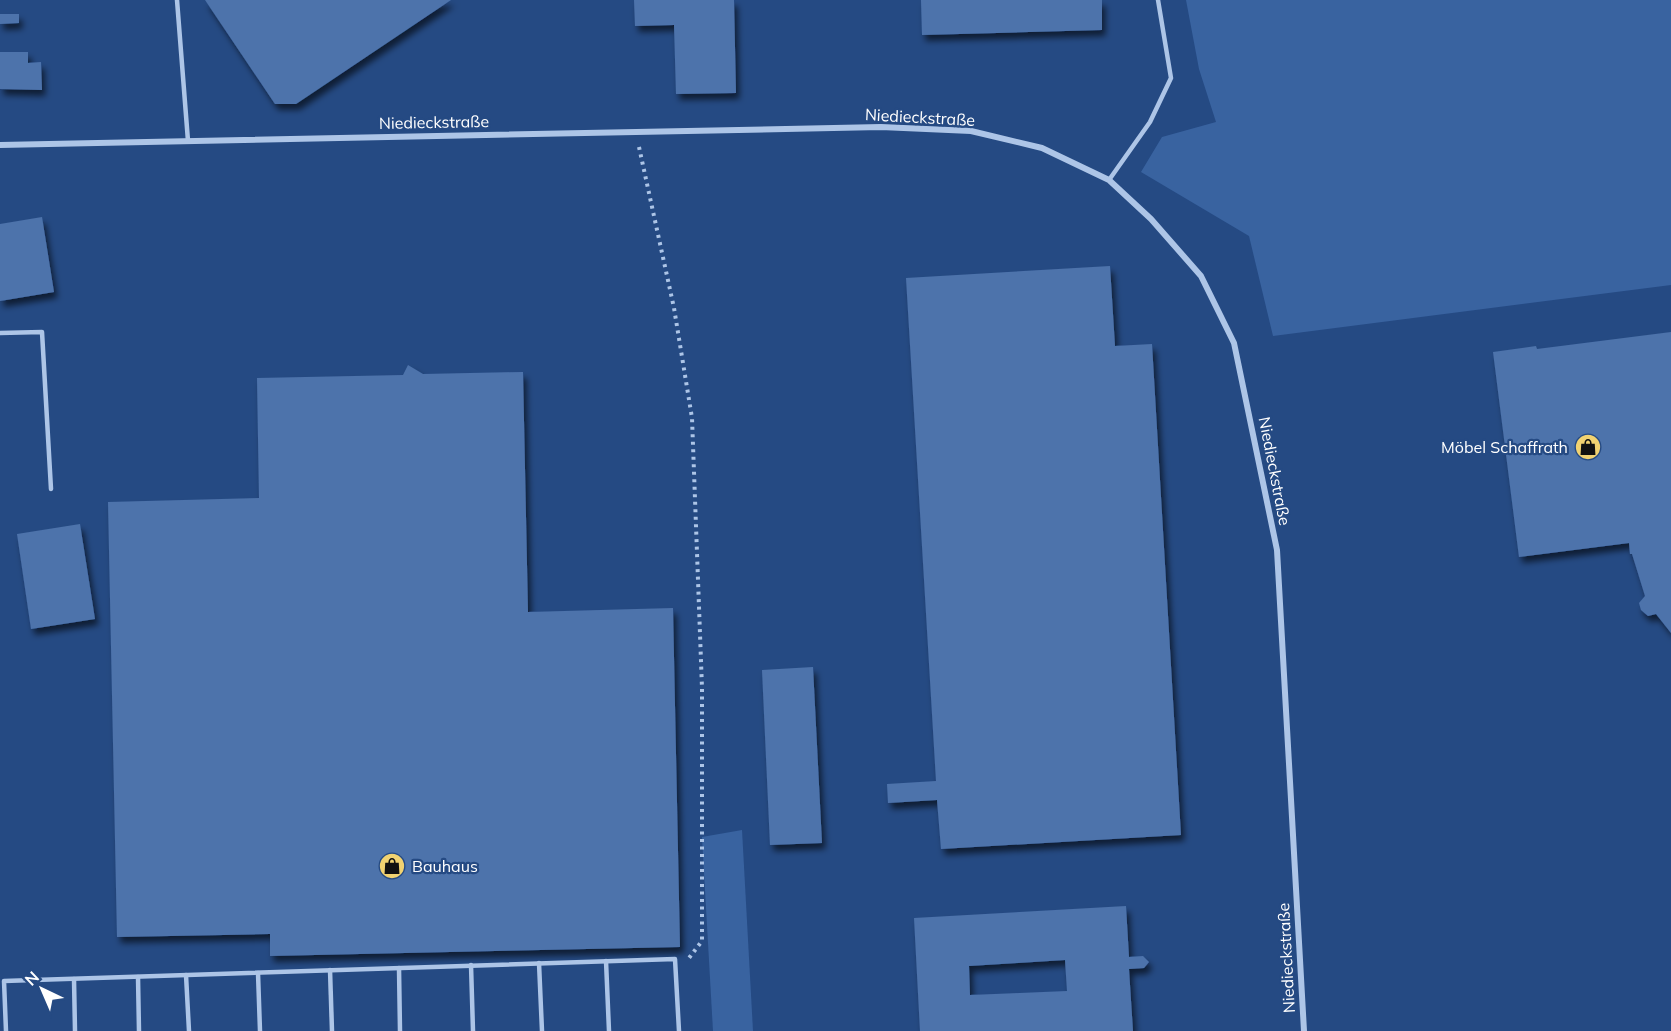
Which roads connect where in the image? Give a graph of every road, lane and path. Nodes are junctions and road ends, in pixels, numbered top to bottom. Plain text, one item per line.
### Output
1 (177, 0) edge
2 (1158, 0) edge
3 (636, 132) junction
4 (188, 141) junction
5 (0, 145) edge
6 (1109, 180) junction
7 (0, 333) edge
8 (51, 489) dead end
9 (675, 959) junction
10 (606, 961) junction
11 (539, 963) junction
12 (471, 965) junction
13 (399, 968) junction
14 (330, 970) junction
15 (258, 973) junction
16 (186, 975) junction
17 (138, 977) junction
18 (74, 979) junction
19 (6, 1031) edge
20 (75, 1031) edge
21 (139, 1031) edge
22 (189, 1031) edge
23 (260, 1031) edge
24 (332, 1031) edge
25 (400, 1031) edge
26 (473, 1031) edge
27 (542, 1031) edge
28 (609, 1031) edge
29 (679, 1031) edge
30 (1304, 1031) edge

1 - 4 lane
2 - 6 lane
3 - 4 street, Niedieckstraße
3 - 6 street, Niedieckstraße
3 - 9 path
4 - 5 street, Niedieckstraße
6 - 30 street, Niedieckstraße
7 - 8 lane
9 - 10 lane
9 - 29 lane
10 - 11 lane
10 - 28 lane
11 - 12 lane
11 - 27 lane
12 - 13 lane
12 - 26 lane
13 - 14 lane
13 - 25 lane
14 - 15 lane
14 - 24 lane
15 - 16 lane
15 - 23 lane
16 - 17 lane
16 - 22 lane
17 - 18 lane
17 - 21 lane
18 - 19 lane
18 - 20 lane

